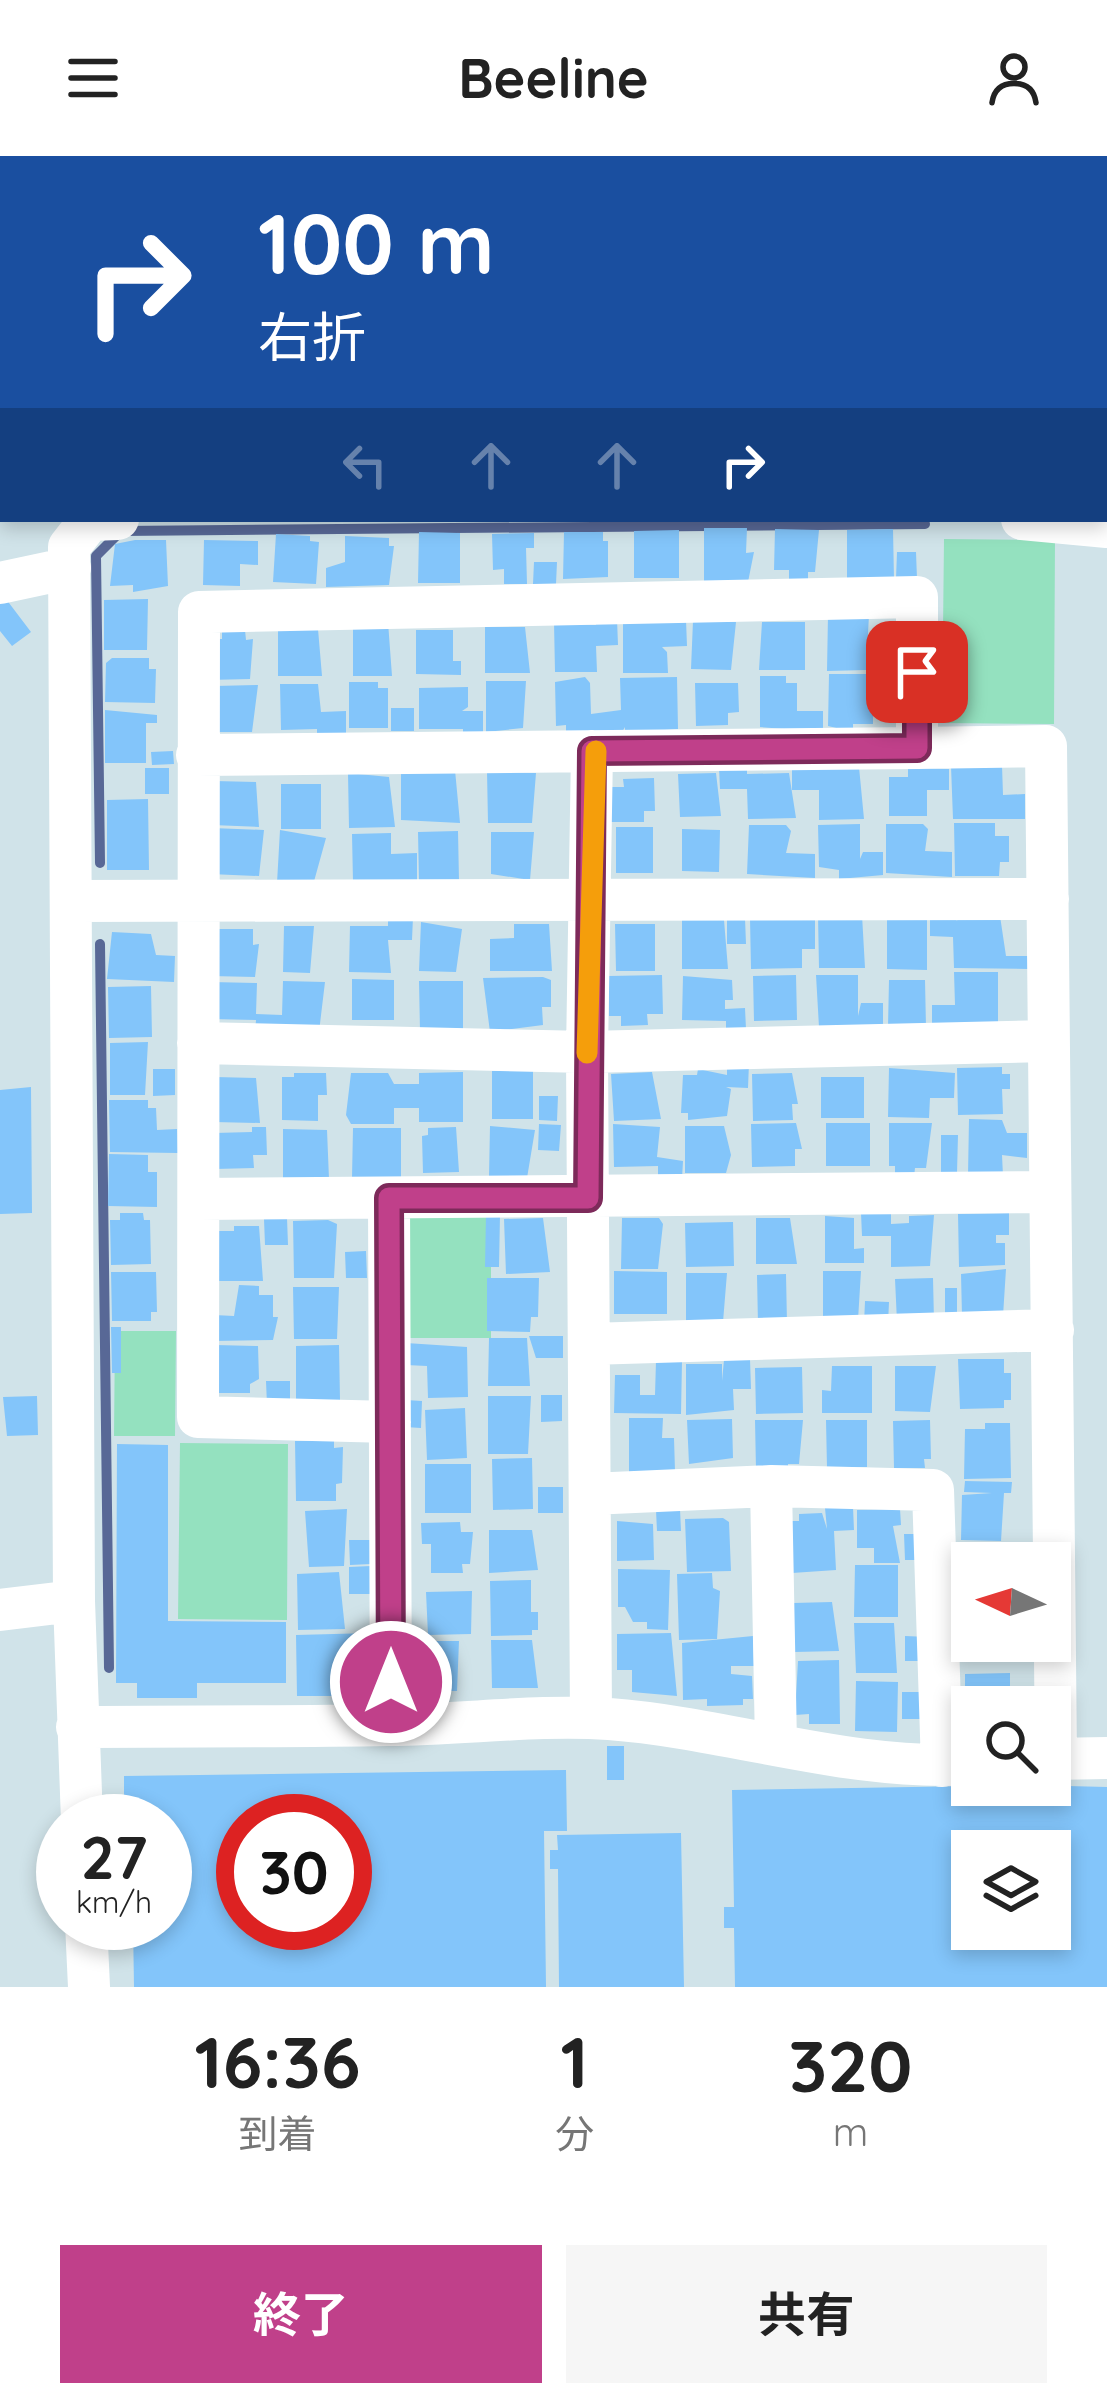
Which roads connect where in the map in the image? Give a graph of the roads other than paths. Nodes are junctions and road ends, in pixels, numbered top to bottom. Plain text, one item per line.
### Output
1 (88, 522) edge
2 (1054, 522) edge
3 (1107, 527) edge
4 (70, 568) junction
5 (0, 583) edge
6 (917, 748) junction
7 (592, 751) junction
8 (197, 754) junction
9 (1048, 899) junction
10 (73, 901) junction
11 (197, 902) junction
12 (590, 902) junction
13 (1048, 1041) junction
14 (198, 1043) junction
15 (587, 1052) junction
16 (1048, 1192) junction
17 (389, 1198) junction
18 (588, 1198) junction
19 (200, 1199) junction
20 (1053, 1330) junction
21 (589, 1344) junction
22 (390, 1422) junction
23 (771, 1486) junction
24 (590, 1494) junction
25 (74, 1600) junction
26 (0, 1610) edge
27 (1053, 1686) edge
28 (951, 1696) edge
29 (591, 1718) junction
30 (77, 1726) junction
31 (391, 1726) junction
32 (776, 1744) junction
33 (1107, 1758) edge
34 (1071, 1759) edge
35 (951, 1764) edge
36 (81, 1794) edge
37 (87, 1950) edge
38 (89, 1987) edge

1 - 4 street
2 - 3 street
4 - 5 street
4 - 10 street
6 - 7 street
6 - 8 street
6 - 9 street
7 - 8 street
7 - 12 street
8 - 11 street
9 - 12 street
9 - 13 street
10 - 11 street
10 - 25 street
11 - 12 street
11 - 14 street
12 - 15 street
13 - 15 street
13 - 16 street
14 - 15 street
14 - 19 street
15 - 18 street
16 - 18 street
16 - 20 street
17 - 18 street
17 - 19 street
17 - 22 street
18 - 21 street
19 - 22 street
20 - 21 street
20 - 27 street
21 - 24 street
22 - 31 street
23 - 24 street
23 - 28 street
23 - 32 street
24 - 29 street
25 - 26 street
25 - 30 street
29 - 31 street
29 - 32 street
30 - 31 street
30 - 36 street
32 - 35 street
33 - 34 street
37 - 38 street

